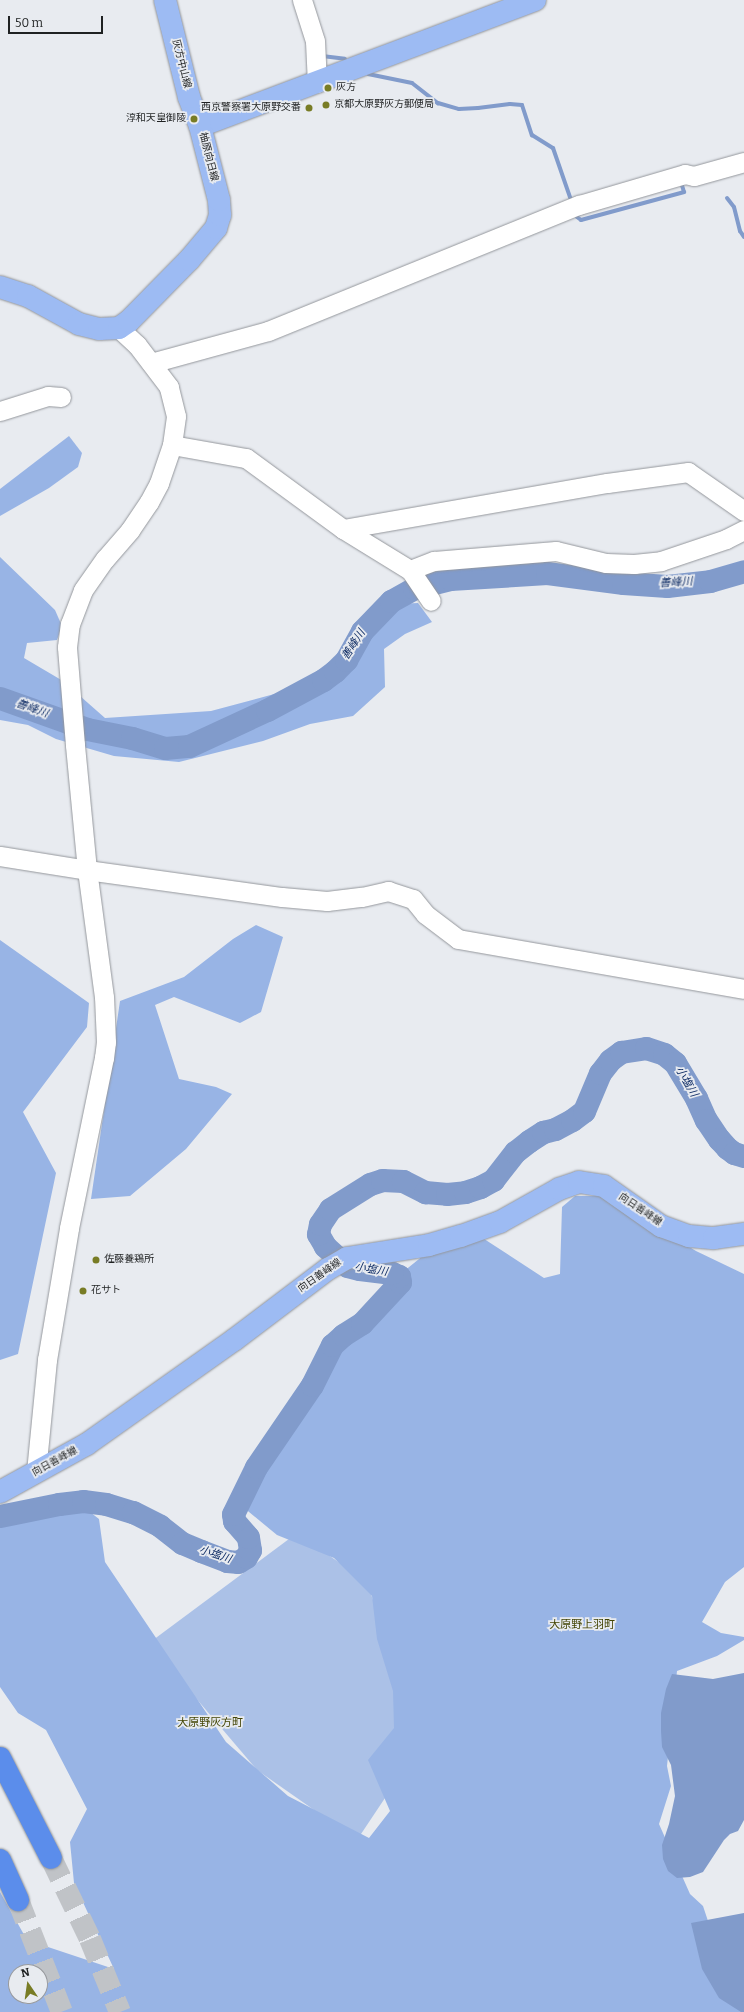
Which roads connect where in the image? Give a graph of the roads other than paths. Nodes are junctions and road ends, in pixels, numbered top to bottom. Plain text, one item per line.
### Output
1 (166, 0) edge
2 (302, 0) edge
3 (535, 0) edge
4 (317, 83) junction
5 (200, 126) junction
6 (744, 162) edge
7 (0, 287) edge
8 (119, 328) junction
9 (151, 363) junction
10 (61, 397) dead end
11 (0, 411) edge
12 (172, 445) junction
13 (744, 511) edge
14 (343, 529) junction
15 (744, 530) edge
16 (413, 573) junction
17 (431, 601) dead end
18 (0, 856) edge
19 (87, 870) junction
20 (744, 989) edge
21 (744, 1234) edge
22 (36, 1472) junction
23 (0, 1492) edge
24 (0, 1758) edge
25 (51, 1858) tunnel mouth
26 (0, 1860) edge
27 (18, 1900) tunnel mouth

1 - 5 main road, 灰方中山線
2 - 4 street
3 - 4 main road, 柚原向日線
4 - 5 main road, 柚原向日線
5 - 8 main road, 柚原向日線
6 - 9 street
7 - 8 main road
8 - 9 street
9 - 12 street
10 - 11 street
12 - 14 street
12 - 19 street
13 - 14 street
14 - 16 street
15 - 16 street
16 - 17 street
18 - 19 street
19 - 20 street
19 - 22 street
21 - 22 main road, 向日善峰線
22 - 23 main road, 向日善峰線
24 - 25 highway
26 - 27 highway

